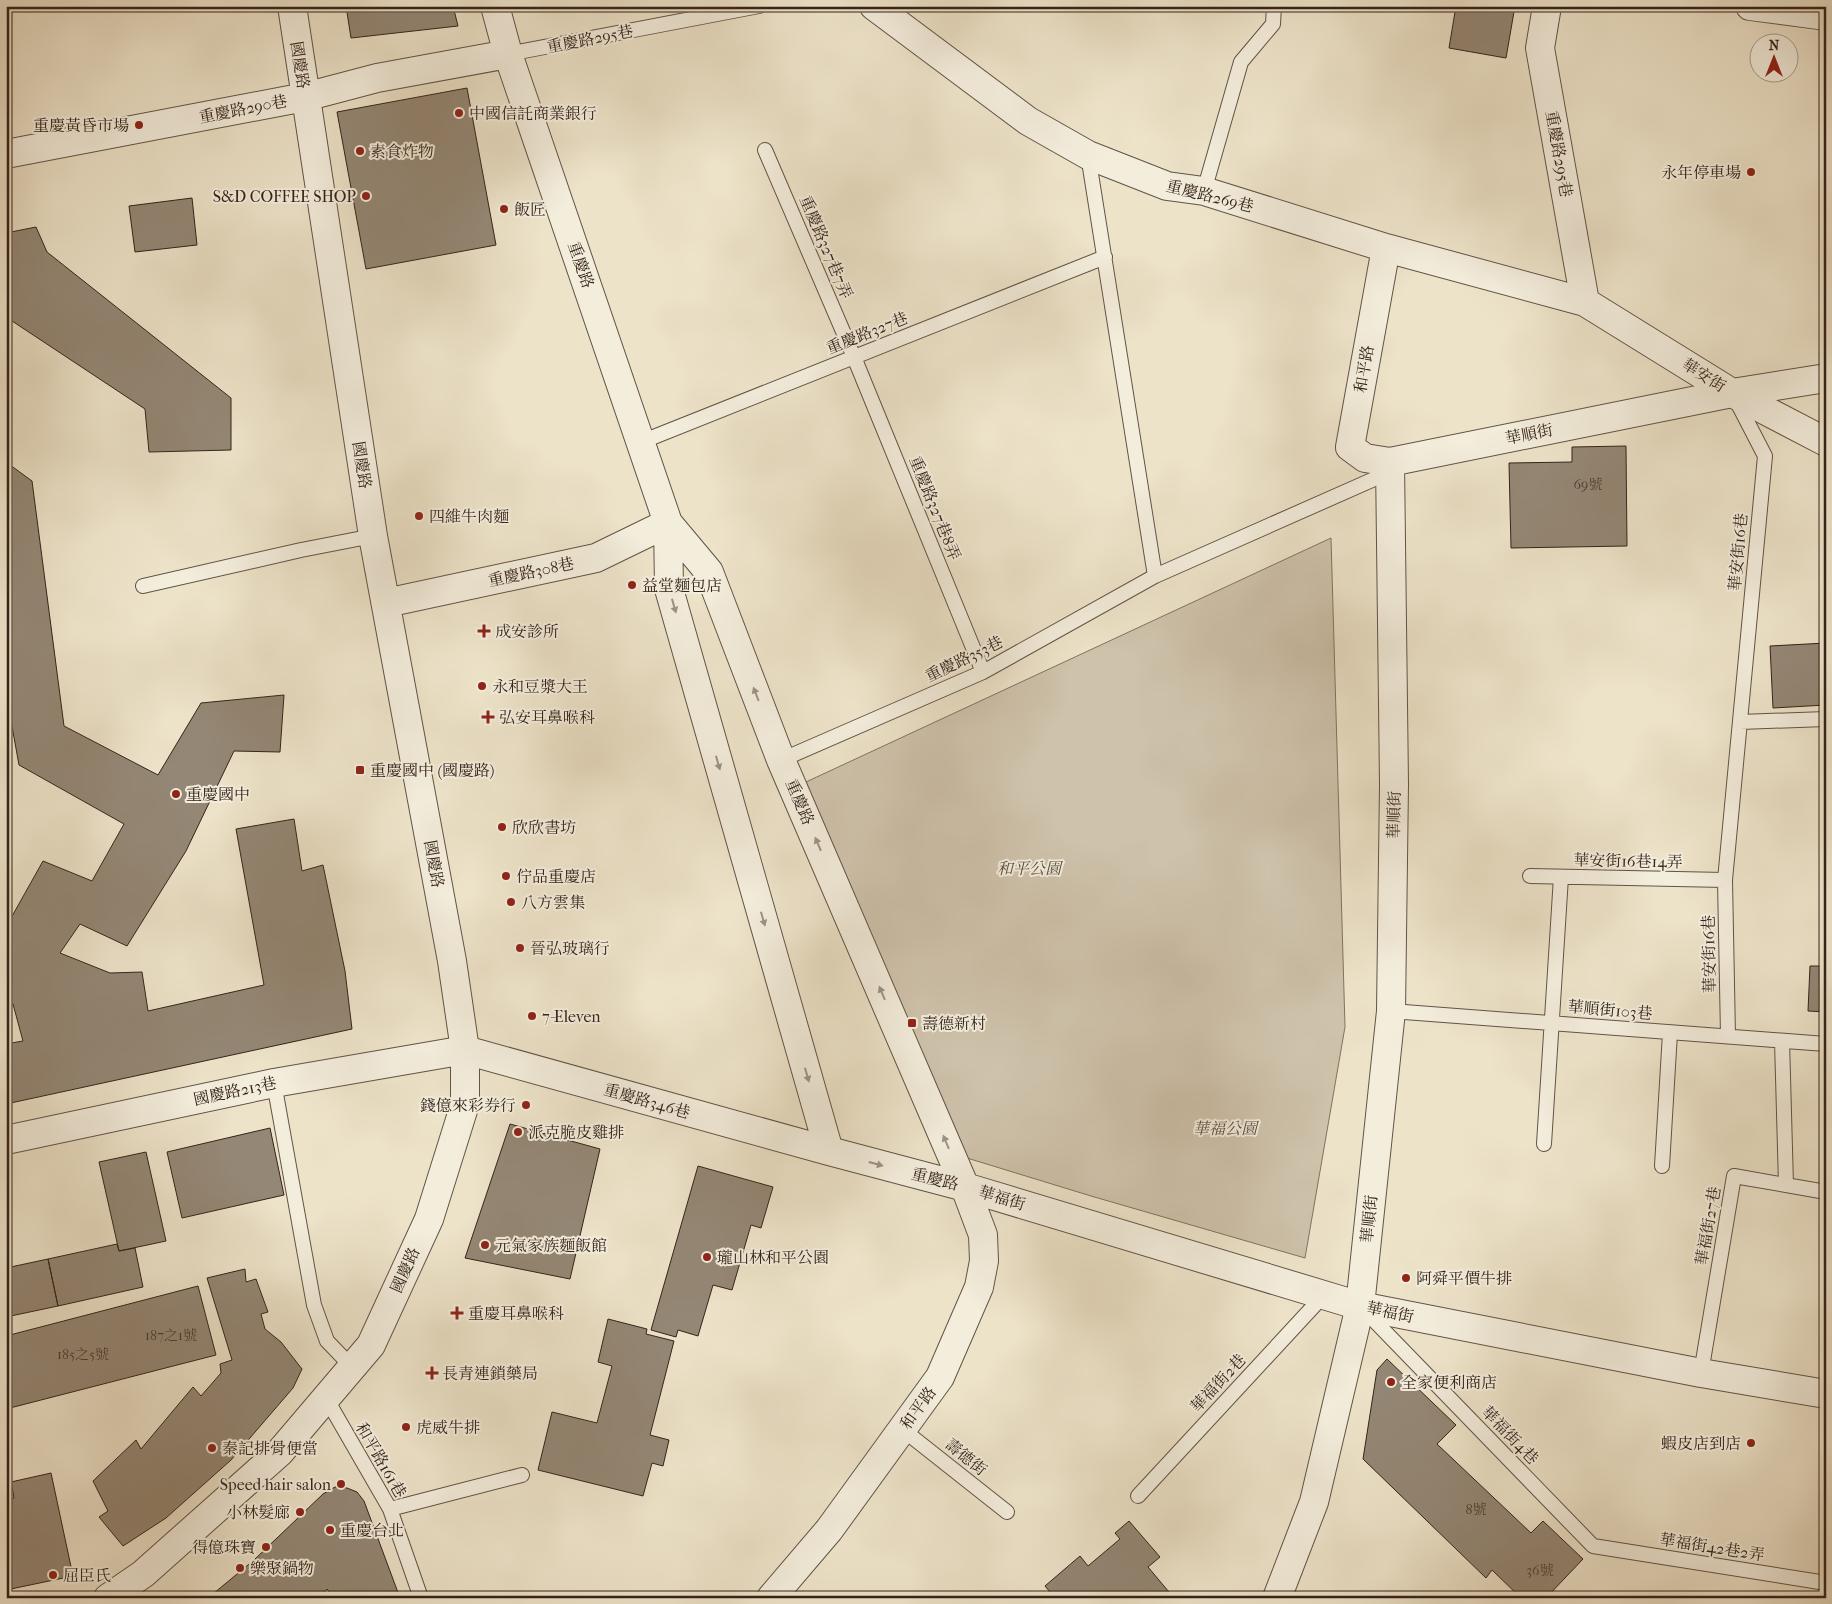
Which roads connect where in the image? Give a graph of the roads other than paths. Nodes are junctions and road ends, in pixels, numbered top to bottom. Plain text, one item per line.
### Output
1 (292, 6) edge
2 (495, 6) edge
3 (759, 6) edge
4 (874, 6) edge
5 (1274, 6) edge
6 (1547, 6) edge
7 (1758, 7) edge
8 (1826, 16) edge
9 (508, 54) junction
10 (306, 97) junction
11 (765, 150) dead end
12 (6, 154) edge
13 (1088, 155) junction
14 (1204, 191) junction
15 (1386, 248) junction
16 (1105, 257) junction
17 (1585, 302) junction
18 (854, 357) junction
19 (1826, 378) edge
20 (1732, 393) junction
21 (641, 442) junction
22 (1826, 442) edge
23 (1390, 467) junction
24 (668, 523) junction
25 (373, 536) junction
26 (1155, 576) junction
27 (143, 586) dead end
28 (386, 603) junction
29 (983, 672) junction
30 (1826, 719) edge
31 (1740, 722) junction
32 (781, 760) junction
33 (1530, 876) dead end
34 (1561, 877) junction
35 (1725, 880) junction
36 (1391, 1011) junction
37 (1551, 1022) junction
38 (1670, 1033) junction
39 (1728, 1036) junction
40 (1782, 1041) junction
41 (1826, 1044) edge
42 (465, 1050) junction
43 (274, 1082) junction
44 (6, 1140) edge
45 (1544, 1144) dead end
46 (829, 1151) junction
47 (1662, 1166) dead end
48 (1786, 1185) junction
49 (965, 1187) junction
50 (1826, 1192) edge
51 (1324, 1295) junction
52 (1360, 1306) junction
53 (353, 1368) junction
54 (1701, 1373) junction
55 (1826, 1394) edge
56 (326, 1398) junction
57 (902, 1429) junction
58 (522, 1475) dead end
59 (1138, 1496) dead end
60 (390, 1509) junction
61 (1007, 1512) dead end
62 (1593, 1546) joint
63 (1826, 1583) edge
64 (108, 1598) edge
65 (421, 1598) edge
66 (771, 1598) edge
67 (1277, 1598) edge

1 - 10 street, 國慶路
2 - 9 street, 重慶路
3 - 9 lane, 重慶路295巷
4 - 13 street, 重慶路269巷
5 - 14 lane
6 - 17 street, 重慶路295巷
7 - 8 street
9 - 10 street, 重慶路290巷
9 - 21 street, 重慶路
10 - 12 street, 重慶路290巷
10 - 25 street, 國慶路
11 - 18 lane, 重慶路327巷7弄
13 - 14 street, 重慶路269巷
13 - 16 lane
14 - 15 street, 重慶路269巷
15 - 17 street, 重慶路269巷
15 - 23 street, 和平路
16 - 18 lane, 重慶路327巷
16 - 26 lane
17 - 20 street, 華安街
18 - 21 lane, 重慶路327巷
18 - 29 lane, 重慶路327巷8弄
19 - 20 street, 華順街
20 - 22 street, 華安街
20 - 23 street, 華順街
20 - 31 lane, 華安街16巷
21 - 24 street, 重慶路
23 - 26 lane, 重慶路353巷
23 - 36 street, 華順街
24 - 28 street, 重慶路308巷
32 -> 24 street, 重慶路
24 -> 46 street, 重慶路
25 - 27 lane
25 - 28 street, 國慶路
26 - 29 lane, 重慶路353巷
28 - 42 street, 國慶路
29 - 32 lane, 重慶路353巷
30 - 31 lane
31 - 35 lane, 華安街16巷
49 -> 32 street, 重慶路
33 - 34 lane, 華安街16巷14弄
34 - 35 lane, 華安街16巷14弄
34 - 37 lane
35 - 39 lane, 華安街16巷
36 - 37 lane, 華順街103巷
36 - 52 street, 華順街
37 - 38 lane, 華順街103巷
37 - 45 lane
38 - 39 lane, 華順街103巷
38 - 47 lane
39 - 40 lane, 華順街103巷
40 - 41 lane, 華順街103巷
40 - 48 lane
42 - 43 street, 國慶路213巷
42 - 46 street, 重慶路346巷
42 - 53 street, 國慶路
43 - 44 street, 國慶路213巷
43 - 53 lane
46 -> 49 street, 重慶路
48 - 50 lane, 華福街27巷
48 - 54 lane, 華福街27巷
49 - 51 street, 華福街
49 - 57 street, 和平路
51 - 52 street, 華福街
51 - 59 lane, 華福街2巷
52 - 54 street, 華福街
52 - 62 lane, 華福街4巷
52 - 67 street, 華順街
53 - 56 street, 國慶路
54 - 55 street, 華福街
56 - 60 lane, 和平路161巷
56 - 64 street, 國慶路
57 - 61 lane, 壽德街
57 - 66 street, 和平路
58 - 60 lane
60 - 65 lane, 和平路161巷
62 - 63 lane, 華福街42巷2弄

